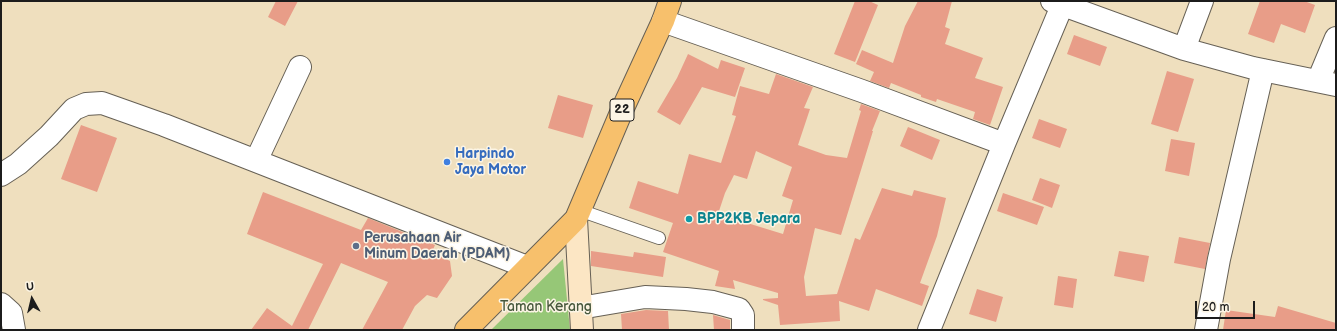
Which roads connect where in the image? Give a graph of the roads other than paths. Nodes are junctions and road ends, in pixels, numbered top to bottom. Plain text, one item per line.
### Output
1 (670, 1) edge
2 (1202, 1) edge
3 (1060, 3) edge
4 (663, 21) junction
5 (1336, 38) edge
6 (1184, 49) junction
7 (300, 67) dead end
8 (1263, 70) junction
9 (1327, 83) edge
10 (1004, 144) junction
11 (256, 161) junction
12 (1, 175) edge
13 (577, 214) junction
14 (659, 238) dead end
15 (528, 267) junction
16 (1, 304) edge
17 (580, 308) junction
18 (14, 330) edge
19 (466, 330) edge
20 (582, 330) edge
21 (743, 330) edge
22 (929, 330) edge
23 (1206, 330) edge

1 - 4 highway, 22
2 - 6 street
3 - 6 street
3 - 10 street
4 - 10 street
4 - 13 highway, 22
5 - 9 street
6 - 8 street
7 - 11 street
8 - 9 street
8 - 23 street
10 - 22 street
11 - 12 street
11 - 15 street
13 - 14 lane
13 - 15 highway, 22
13 - 17 main road
15 - 19 highway, 22
16 - 18 street
17 - 20 main road
17 - 21 street

